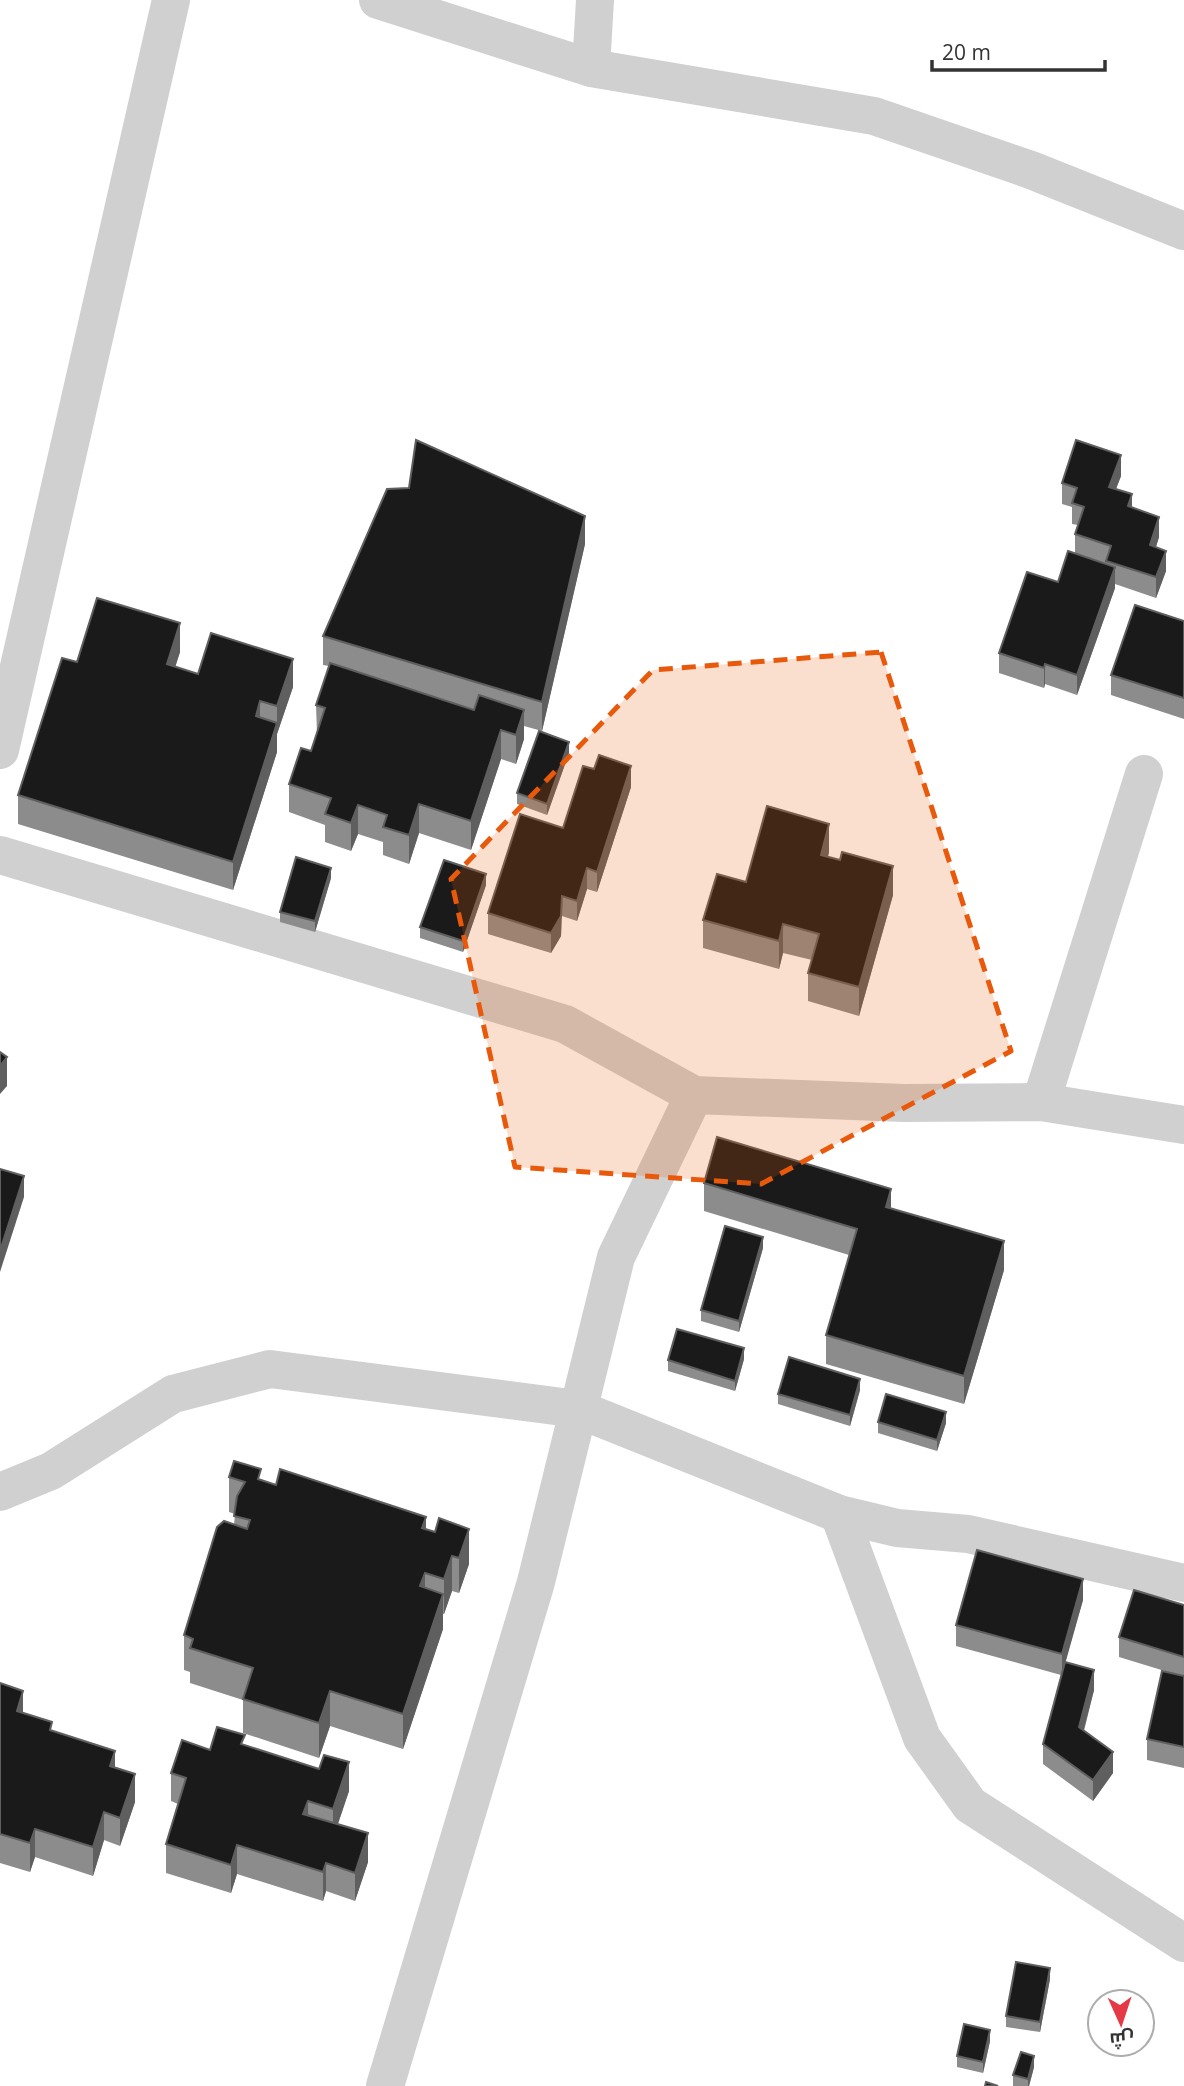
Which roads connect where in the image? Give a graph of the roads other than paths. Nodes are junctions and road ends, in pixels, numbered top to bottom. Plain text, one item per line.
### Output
1 (171, 0) edge
2 (379, 0) edge
3 (595, 0) edge
4 (591, 68) junction
5 (1184, 231) edge
6 (0, 750) edge
7 (1144, 774) dead end
8 (0, 855) edge
9 (694, 1095) junction
10 (1041, 1102) junction
11 (1184, 1125) edge
12 (578, 1409) junction
13 (0, 1492) edge
14 (839, 1514) junction
15 (1184, 1583) edge
16 (1184, 1943) edge
17 (385, 2086) edge

1 - 6 street
2 - 4 street
3 - 4 street
4 - 5 street
7 - 10 street
8 - 9 street
9 - 10 street
9 - 12 street
10 - 11 street
12 - 13 street
12 - 14 street
12 - 17 street
14 - 15 street
14 - 16 street

